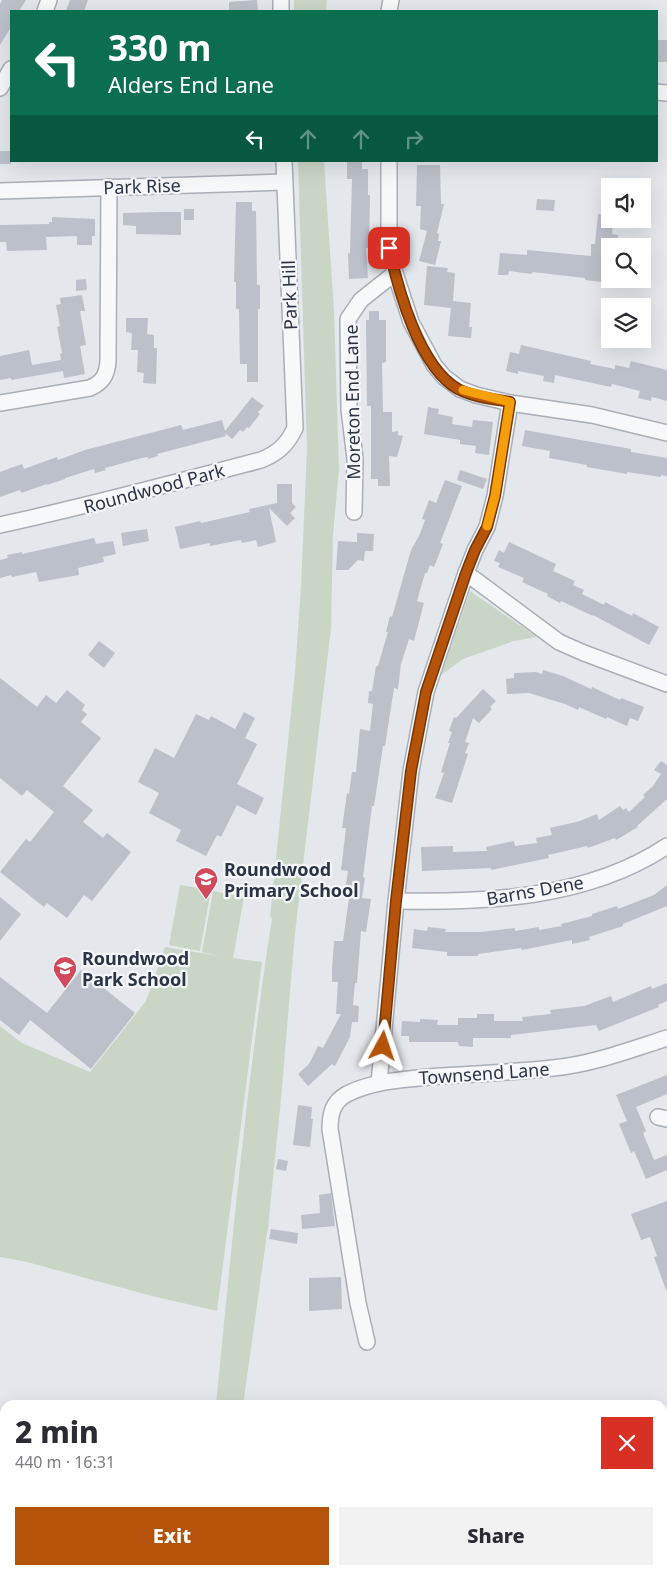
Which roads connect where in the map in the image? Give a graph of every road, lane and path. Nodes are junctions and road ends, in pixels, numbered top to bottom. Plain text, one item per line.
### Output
1 (10, 71) edge
2 (0, 88) edge
3 (284, 162) edge
4 (389, 162) edge
5 (284, 182) junction
6 (109, 187) junction
7 (0, 191) edge
8 (395, 273) junction
9 (0, 402) edge
10 (510, 402) junction
11 (294, 428) joint
12 (667, 433) edge
13 (354, 512) dead end
14 (0, 525) edge
15 (466, 573) junction
16 (667, 684) edge
17 (667, 846) edge
18 (396, 901) junction
19 (667, 1038) edge
20 (379, 1083) junction
21 (367, 1342) dead end

1 - 2 street
3 - 5 street, Park Hill
4 - 8 street
5 - 6 street, Park Rise
5 - 11 street, Park Hill
6 - 7 street, Park Rise
6 - 9 street
8 - 10 street
8 - 13 street, Moreton End Lane
10 - 12 street
10 - 15 street
11 - 14 street, Roundwood Park
15 - 16 street
15 - 18 street
17 - 18 street, Barns Dene
18 - 20 street
19 - 20 street, Townsend Lane
20 - 21 street, Townsend Lane

